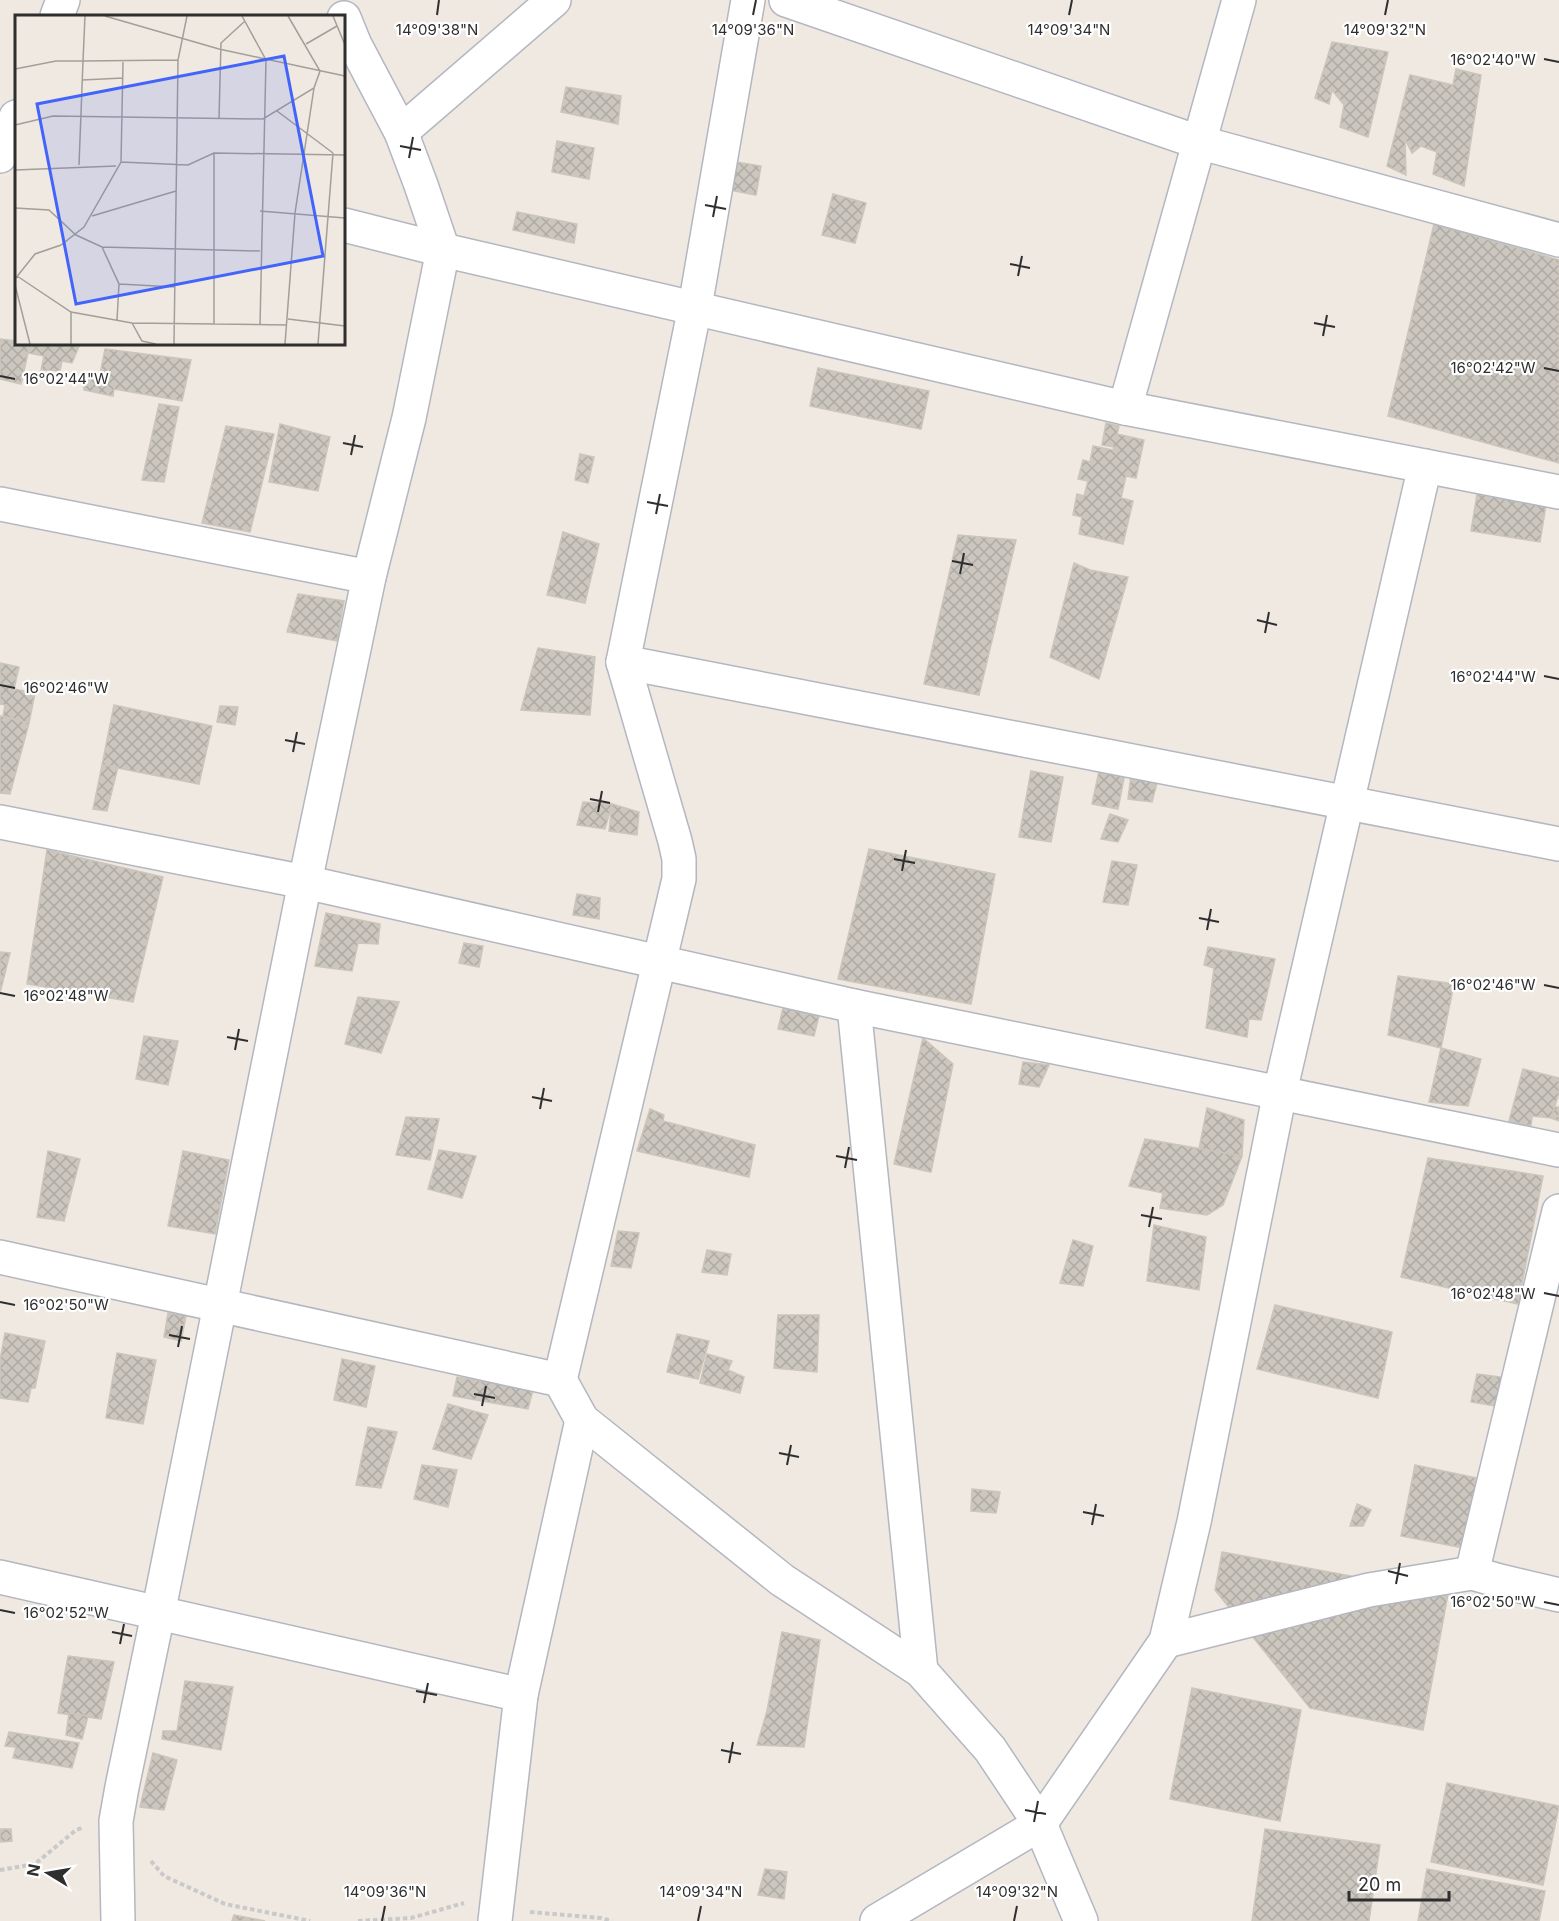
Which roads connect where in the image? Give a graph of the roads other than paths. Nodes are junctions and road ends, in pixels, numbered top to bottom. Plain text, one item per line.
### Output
1 (63, 0) edge
2 (336, 0) edge
3 (554, 0) edge
4 (748, 0) edge
5 (786, 0) edge
6 (1239, 0) edge
7 (57, 15) edge
8 (342, 15) edge
9 (345, 22) edge
10 (402, 132) junction
11 (1198, 142) junction
12 (345, 225) edge
13 (1559, 240) edge
14 (443, 250) junction
15 (695, 307) junction
16 (1125, 408) junction
17 (1425, 466) junction
18 (1559, 492) edge
19 (0, 504) edge
20 (369, 577) junction
21 (624, 662) junction
22 (1348, 802) junction
23 (0, 822) edge
24 (1559, 844) edge
25 (305, 882) junction
26 (659, 962) junction
27 (854, 1006) junction
28 (1280, 1092) junction
29 (1559, 1150) edge
30 (1559, 1211) edge
31 (0, 1257) edge
32 (220, 1305) junction
33 (560, 1380) junction
34 (582, 1420) junction
35 (1472, 1573) junction
36 (0, 1577) edge
37 (1559, 1595) edge
38 (158, 1614) junction
39 (1166, 1641) junction
40 (921, 1671) junction
41 (521, 1695) junction
42 (1040, 1824) junction
43 (118, 1921) edge
44 (495, 1921) edge
45 (877, 1921) edge
46 (1081, 1921) edge

1 - 7 street
2 - 8 street
3 - 10 street
4 - 15 street
5 - 11 street
6 - 11 street
9 - 10 street
10 - 14 street
11 - 13 street
11 - 16 street
12 - 14 street
14 - 15 street
14 - 20 street
15 - 16 street
15 - 21 street
16 - 17 street
17 - 18 street
17 - 22 street
19 - 20 street
20 - 25 street
21 - 22 street
21 - 26 street
22 - 24 street
22 - 28 street
23 - 25 street
25 - 26 street
25 - 32 street
26 - 27 street
26 - 33 street
27 - 28 street
27 - 40 street
28 - 29 street
28 - 39 street
30 - 35 street
31 - 32 street
32 - 33 street
32 - 38 street
33 - 34 street
34 - 40 street
34 - 41 street
35 - 37 street
35 - 39 street
36 - 38 street
38 - 41 street
38 - 43 street
39 - 42 street
40 - 42 street
41 - 44 street
42 - 45 street
42 - 46 street

